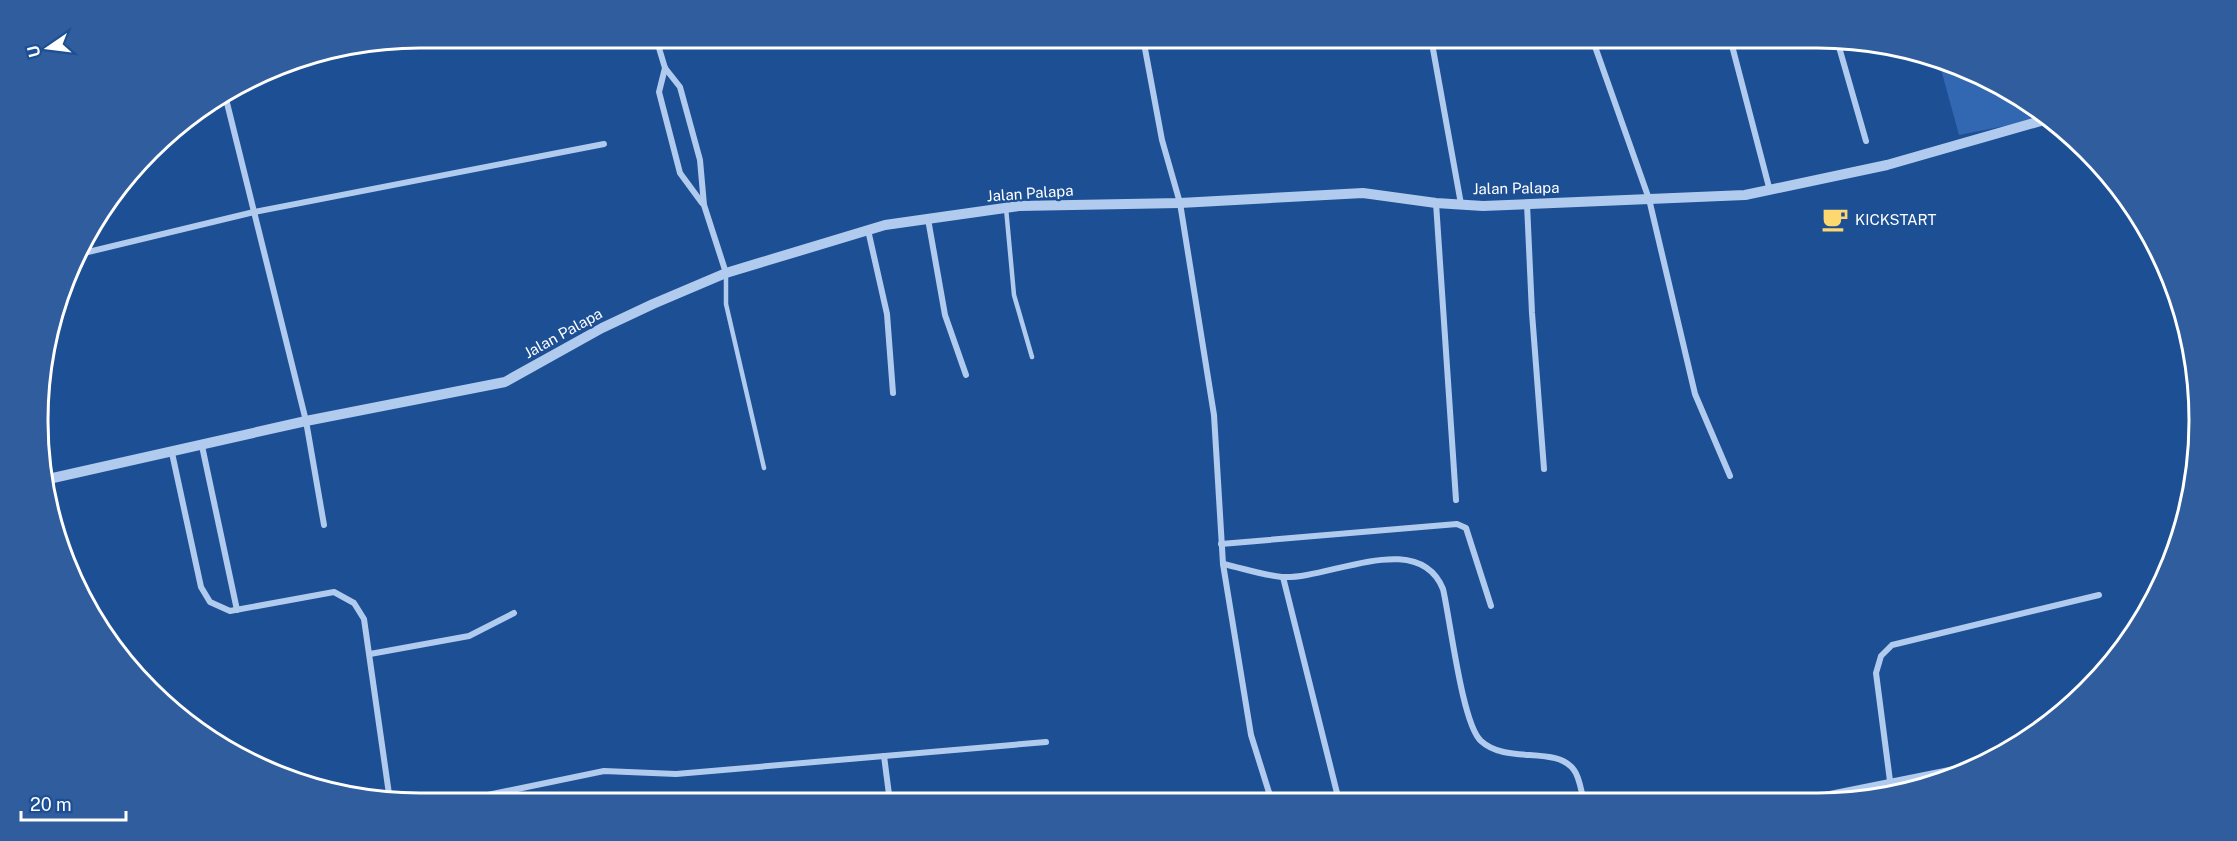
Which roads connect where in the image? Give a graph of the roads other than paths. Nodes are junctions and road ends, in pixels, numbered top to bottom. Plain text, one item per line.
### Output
1 (659, 48) edge
2 (1145, 48) edge
3 (1433, 48) edge
4 (1595, 48) edge
5 (1733, 48) edge
6 (1840, 49) edge
7 (665, 68) junction
8 (227, 103) edge
9 (2038, 122) edge
10 (1866, 141) dead end
11 (604, 144) dead end
12 (1770, 191) junction
13 (1648, 199) junction
14 (1180, 203) junction
15 (1436, 203) junction
16 (1461, 204) junction
17 (1527, 204) junction
18 (704, 205) junction
19 (1006, 208) junction
20 (254, 212) junction
21 (928, 219) junction
22 (868, 230) junction
23 (88, 252) edge
24 (726, 273) junction
25 (1032, 357) dead end
26 (966, 375) dead end
27 (893, 393) dead end
28 (306, 421) junction
29 (202, 446) junction
30 (172, 453) junction
31 (764, 468) dead end
32 (1544, 469) dead end
33 (1730, 476) dead end
34 (53, 478) edge
35 (1456, 500) dead end
36 (324, 525) dead end
37 (1221, 544) junction
38 (1222, 564) junction
39 (1283, 577) junction
40 (2099, 596) dead end
41 (1491, 606) dead end
42 (237, 610) junction
43 (514, 613) dead end
44 (370, 654) junction
45 (1046, 741) dead end
46 (884, 756) junction
47 (1941, 771) edge
48 (1890, 781) junction
49 (389, 791) edge
50 (1837, 792) edge
51 (497, 793) edge
52 (889, 793) edge
53 (1269, 793) edge
54 (1337, 793) edge
55 (1582, 793) edge

1 - 7 street
2 - 14 street
3 - 16 street
4 - 13 street
5 - 12 street
6 - 10 street
7 - 18 street
7 - 18 street
8 - 20 street
9 - 12 street, Jalan Palapa
11 - 20 street
12 - 13 street, Jalan Palapa
13 - 17 street, Jalan Palapa
13 - 33 street
14 - 15 street, Jalan Palapa
14 - 19 street, Jalan Palapa
14 - 37 street
15 - 16 street, Jalan Palapa
15 - 35 street
16 - 17 street, Jalan Palapa
17 - 32 street
18 - 24 street
19 - 21 street, Jalan Palapa
19 - 25 lane
20 - 23 street
20 - 28 street
21 - 22 street, Jalan Palapa
21 - 26 street
22 - 24 street, Jalan Palapa
22 - 27 street
24 - 28 street, Jalan Palapa
24 - 31 lane
28 - 29 street, Jalan Palapa
28 - 36 street
29 - 30 street, Jalan Palapa
29 - 42 street
30 - 34 street, Jalan Palapa
30 - 42 street
37 - 38 street
37 - 41 street
38 - 39 street
38 - 53 street
39 - 54 street
39 - 55 street
40 - 48 street
42 - 44 street
43 - 44 street
44 - 49 street
45 - 46 street
46 - 51 street
46 - 52 street
47 - 48 street
48 - 50 street

